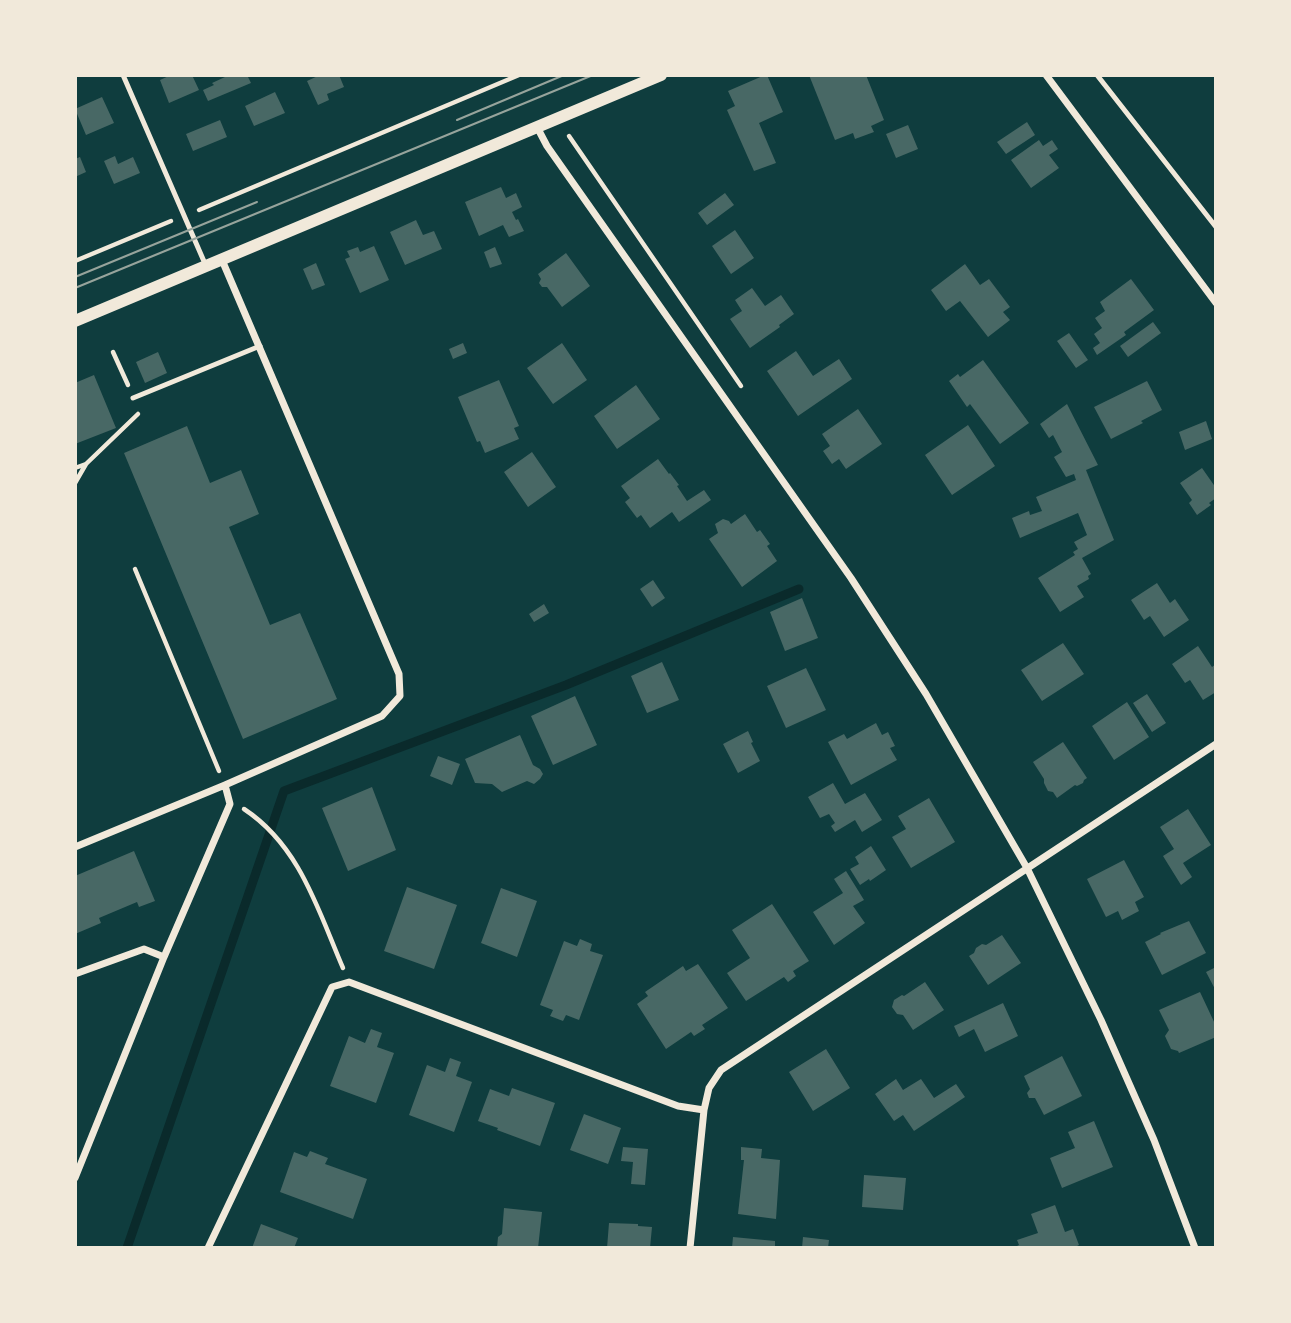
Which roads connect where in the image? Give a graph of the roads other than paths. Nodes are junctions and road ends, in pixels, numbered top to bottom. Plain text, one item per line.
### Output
1 (123, 75) edge
2 (662, 75) edge
3 (1046, 75) edge
4 (1097, 75) edge
5 (537, 127) junction
6 (1216, 227) edge
7 (222, 260) junction
8 (206, 266) junction
9 (1216, 303) edge
10 (75, 321) edge
11 (260, 346) junction
12 (134, 398) road end
13 (1216, 744) edge
14 (225, 785) junction
15 (75, 847) edge
16 (1027, 868) junction
17 (164, 957) junction
18 (75, 974) edge
19 (704, 1110) junction
20 (75, 1178) edge
21 (208, 1248) edge
22 (690, 1248) edge
23 (1195, 1248) edge

1 - 8 lane
2 - 5 street
3 - 9 street
4 - 6 lane
5 - 7 street
5 - 16 street
7 - 8 street
7 - 11 street
8 - 10 street
11 - 12 lane
11 - 14 street
13 - 16 street
14 - 15 street
14 - 17 street
16 - 19 street
16 - 23 street
17 - 18 street
17 - 20 street
19 - 21 street
19 - 22 street

